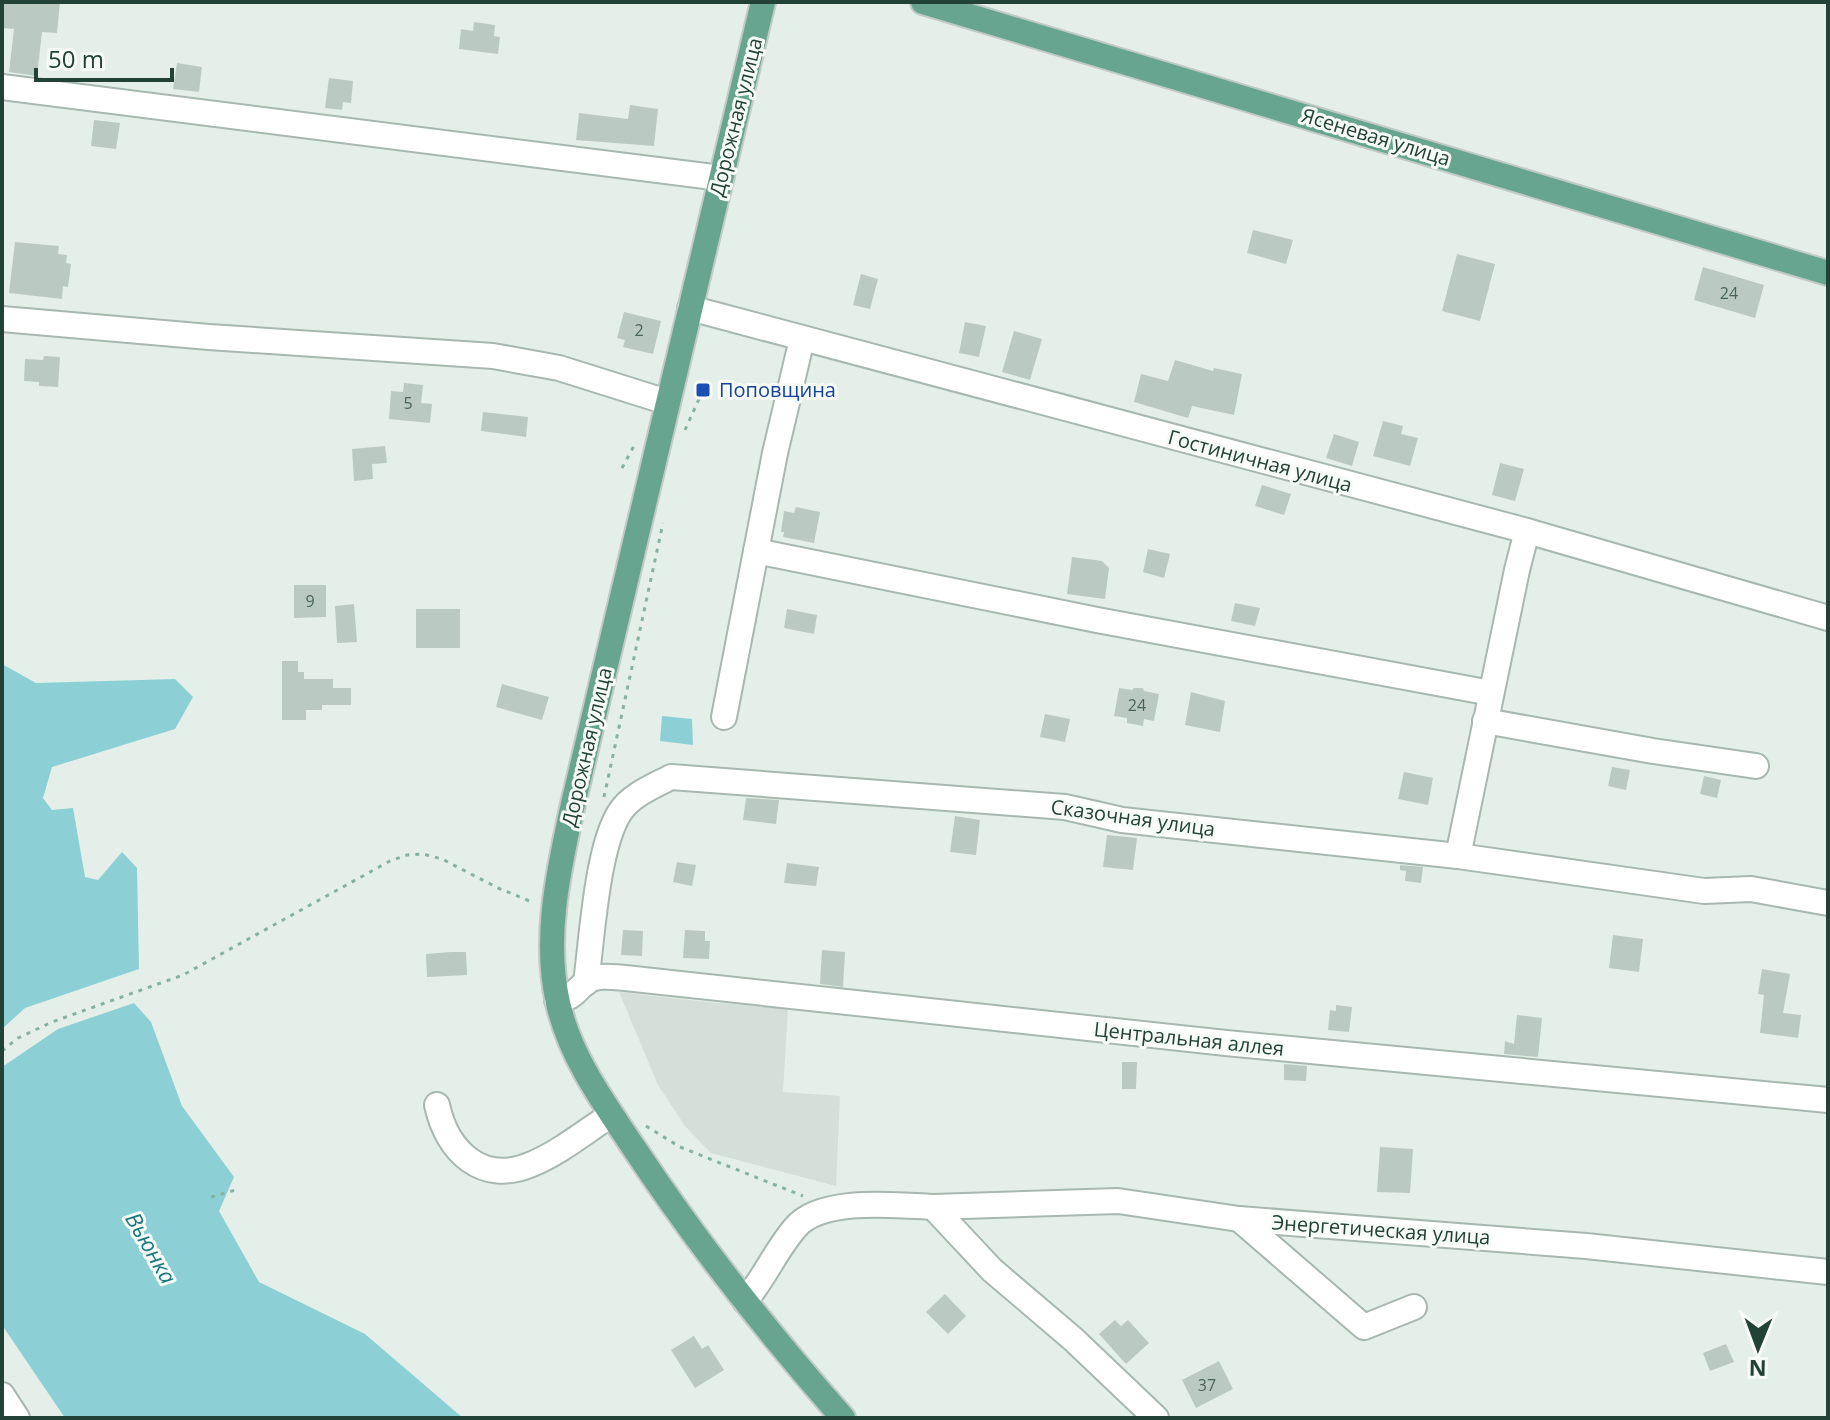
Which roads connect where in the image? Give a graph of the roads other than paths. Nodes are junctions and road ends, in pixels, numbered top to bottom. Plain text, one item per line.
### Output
1 (763, 2) edge
2 (923, 2) edge
3 (2, 87) edge
4 (721, 178) junction
5 (1828, 273) edge
6 (690, 308) junction
7 (2, 319) edge
8 (802, 339) junction
9 (667, 402) junction
10 (1527, 531) junction
11 (756, 551) junction
12 (1828, 618) edge
13 (1491, 693) junction
14 (724, 717) dead end
15 (1485, 721) junction
16 (1756, 766) dead end
17 (1458, 856) junction
18 (1828, 903) edge
19 (586, 983) junction
20 (557, 1000) junction
21 (1828, 1100) edge
22 (437, 1105) dead end
23 (611, 1115) junction
24 (933, 1207) junction
25 (1239, 1219) junction
26 (1828, 1272) edge
27 (745, 1301) junction
28 (1414, 1307) dead end
29 (2, 1395) edge
30 (17, 1418) edge
31 (843, 1418) edge
32 (1156, 1418) edge

1 - 4 main road, Дорожная улица
2 - 5 main road, Ясеневая улица
3 - 4 street
4 - 6 main road, Дорожная улица
6 - 8 street, Гостиничная улица
6 - 9 main road, Дорожная улица
7 - 9 street
8 - 10 street, Гостиничная улица
8 - 11 street
9 - 20 main road, Дорожная улица
10 - 12 street, Гостиничная улица
10 - 13 street
11 - 13 street
11 - 14 street
13 - 15 street
15 - 16 street
15 - 17 street
17 - 18 street, Сказочная улица
17 - 19 street, Сказочная улица
19 - 20 street, Центральная аллея
19 - 21 street, Центральная аллея
20 - 23 main road, Дорожная улица
22 - 23 street
23 - 27 main road, Дорожная улица
24 - 25 street, Энергетическая улица
24 - 27 street, Энергетическая улица
24 - 32 street
25 - 26 street, Энергетическая улица
25 - 28 street
27 - 31 main road, Дорожная улица
29 - 30 street

